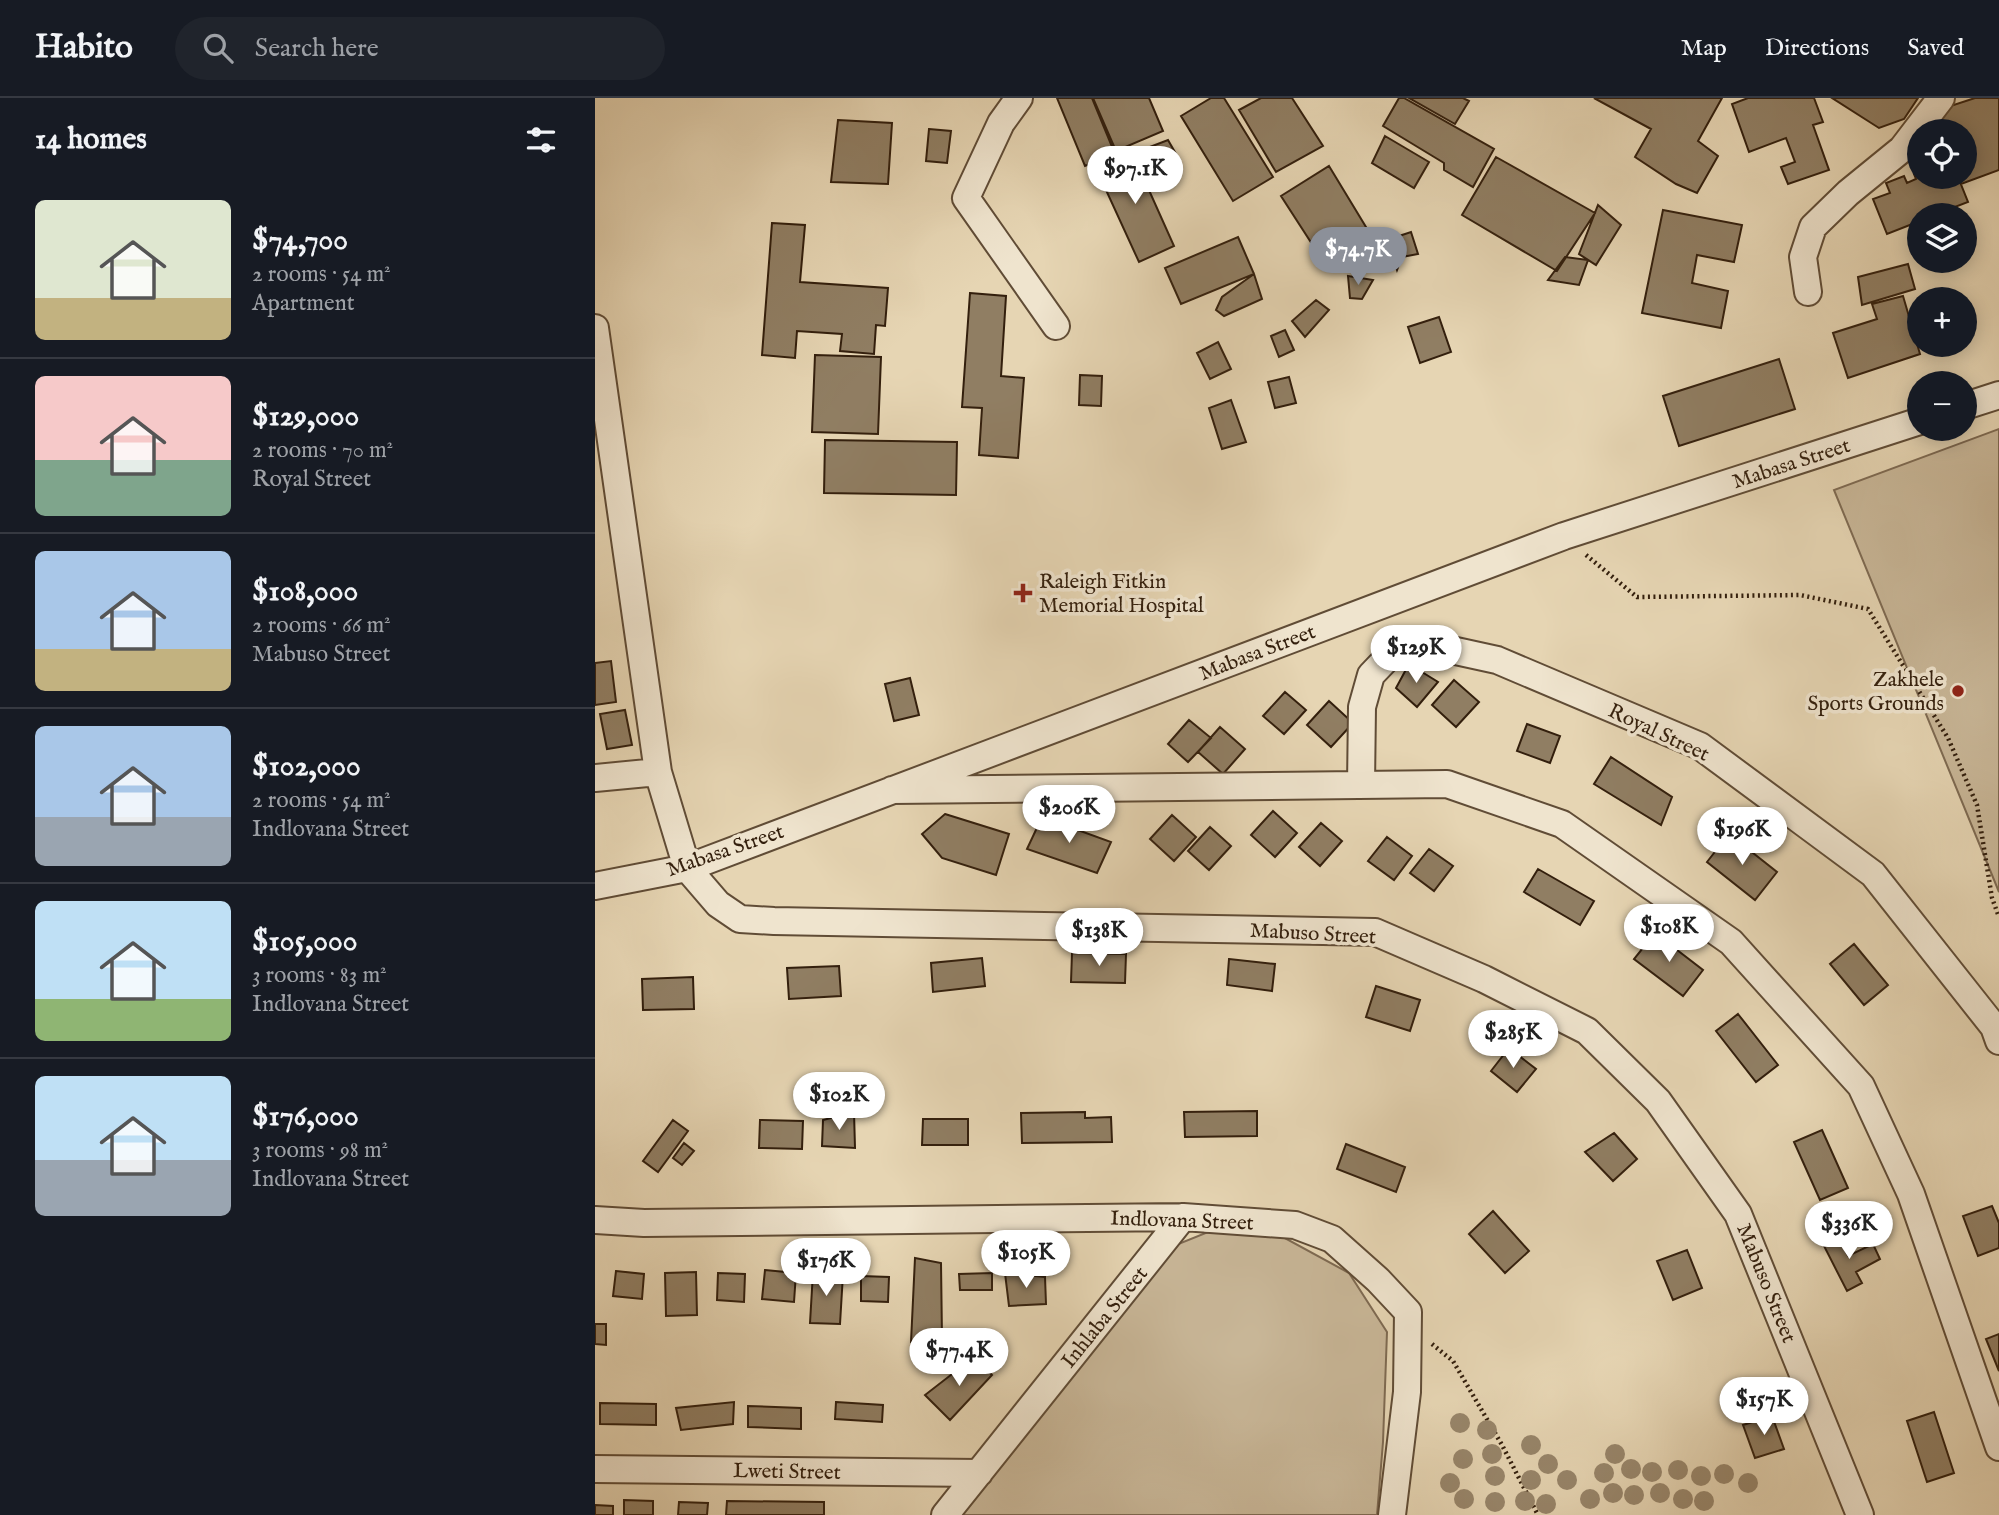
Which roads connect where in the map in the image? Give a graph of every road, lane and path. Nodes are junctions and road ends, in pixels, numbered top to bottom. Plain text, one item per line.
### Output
1 (1019, 98) edge
2 (1941, 98) edge
3 (1808, 292) dead end
4 (1056, 326) dead end
5 (595, 328) edge
6 (1999, 395) edge
7 (1977, 402) edge
8 (1907, 425) edge
9 (1564, 536) junction
10 (658, 772) junction
11 (595, 778) edge
12 (1361, 785) junction
13 (892, 790) junction
14 (687, 868) junction
15 (595, 886) edge
16 (1999, 917) edge
17 (1999, 1041) edge
18 (1183, 1217) junction
19 (595, 1220) edge
20 (1407, 1324) junction
21 (1999, 1447) edge
22 (595, 1469) edge
23 (979, 1473) junction
24 (945, 1515) edge
25 (1392, 1515) edge
26 (1538, 1515) edge
27 (1860, 1515) edge

1 - 4 street
2 - 3 street
5 - 10 street
6 - 7 street
8 - 9 street, Mabasa Street
9 - 13 street, Mabasa Street
9 - 16 path
10 - 11 street
10 - 14 street
12 - 13 street
12 - 17 street, Royal Street
12 - 21 street
13 - 14 street, Mabasa Street
14 - 15 street, Mabasa Street
14 - 27 street, Mabuso Street
18 - 19 street, Indlovana Street
18 - 20 street, Indlovana Street
18 - 23 street, Inhlaba Street
20 - 25 street, Indlovana Street
20 - 26 path
22 - 23 street, Lweti Street
23 - 24 street, Inhlaba Street

